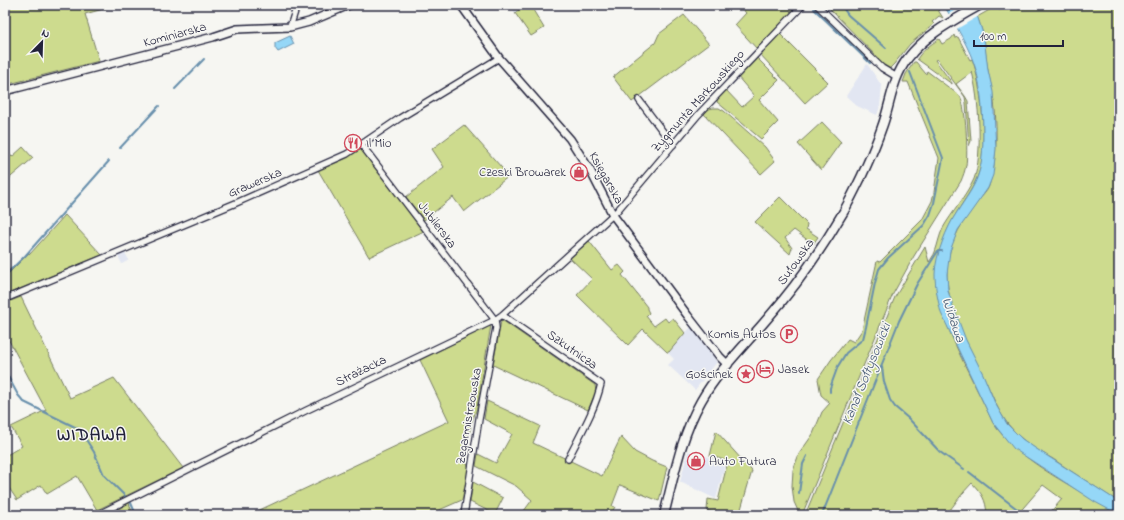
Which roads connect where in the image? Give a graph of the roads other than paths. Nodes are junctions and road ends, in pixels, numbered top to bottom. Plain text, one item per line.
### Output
1 (297, 5) edge
2 (349, 5) edge
3 (461, 5) edge
4 (803, 5) edge
5 (817, 5) edge
6 (980, 5) edge
7 (290, 27) junction
8 (499, 58) junction
9 (896, 77) junction
10 (5, 91) edge
11 (639, 100) dead end
12 (361, 144) junction
13 (673, 145) junction
14 (613, 215) junction
15 (5, 299) edge
16 (502, 315) junction
17 (495, 320) junction
18 (728, 365) junction
19 (568, 459) dead end
20 (97, 515) edge
21 (464, 515) edge
22 (664, 515) edge

1 - 7 street
2 - 7 street, Kominiarska
3 - 8 street, Księgarska
4 - 13 street, Zygmunta Markowskiego
5 - 9 street
6 - 9 main road, Sułowska
7 - 10 street, Kominiarska
8 - 12 street, Grawerska
8 - 14 street, Księgarska
9 - 18 main road, Sułowska
11 - 13 street
12 - 15 street, Grawerska
12 - 17 street, Jubilerska
13 - 14 street, Zygmunta Markowskiego
14 - 16 street, Strażacka
14 - 18 street, Księgarska
16 - 17 street, Strażacka
16 - 19 street, Szkutnicza
17 - 20 street, Strażacka
17 - 21 street, Zegarmistrzowska
18 - 22 main road, Sułowska

